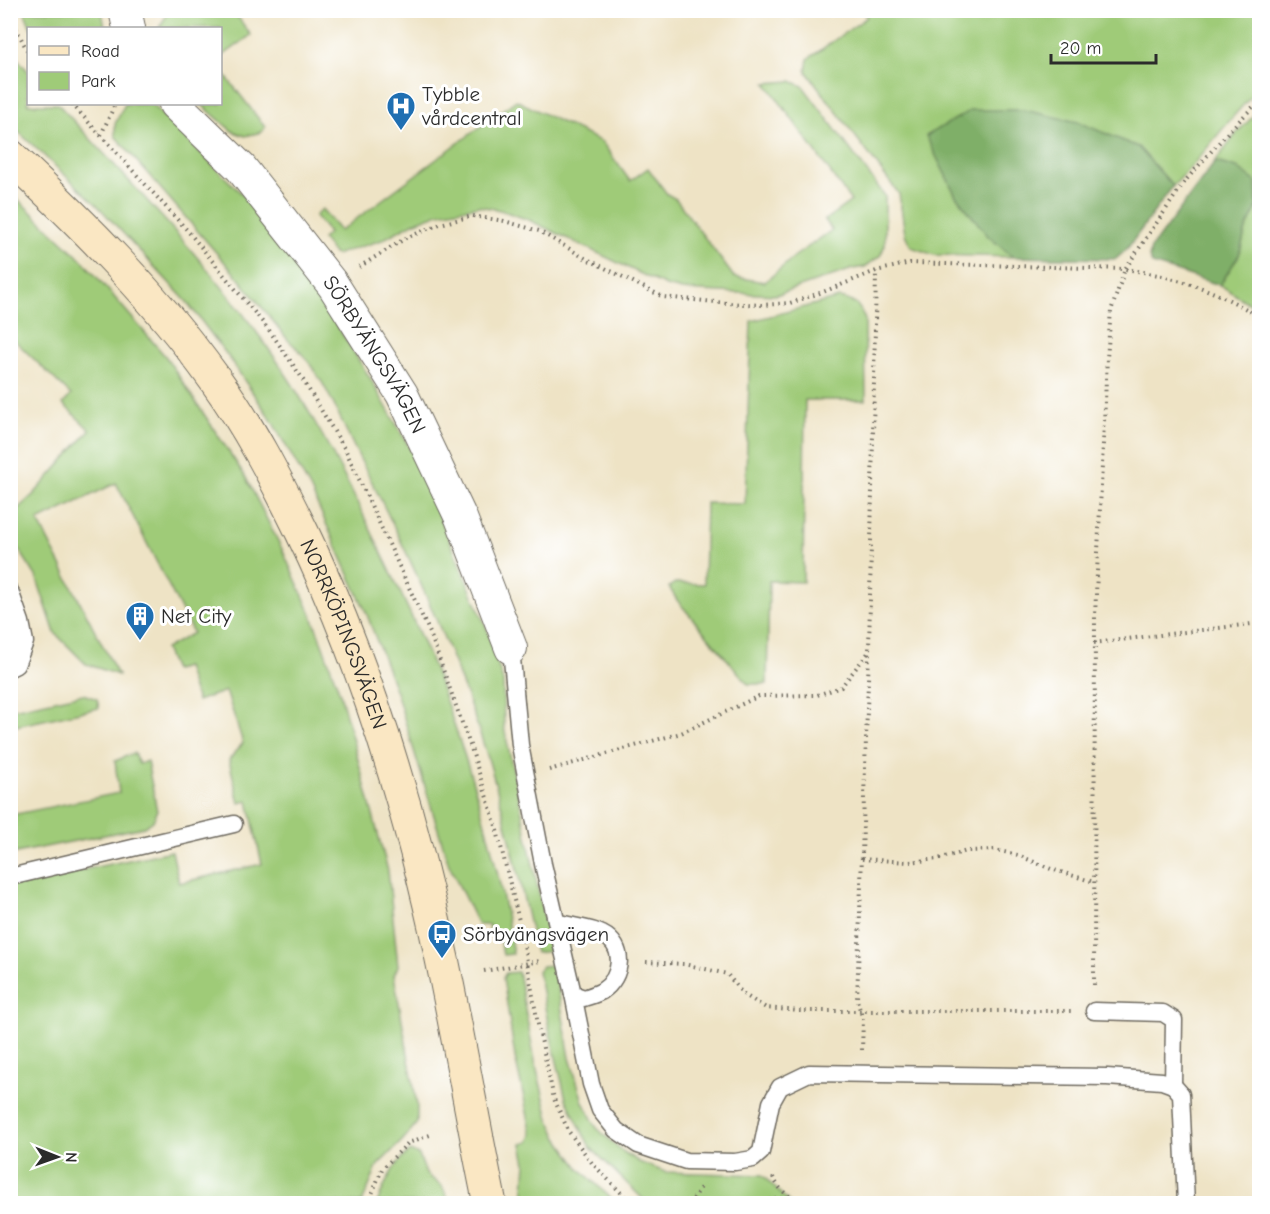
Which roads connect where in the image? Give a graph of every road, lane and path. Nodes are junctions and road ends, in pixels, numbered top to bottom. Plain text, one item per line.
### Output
1 (12, 10) edge
2 (125, 10) edge
3 (129, 27) edge
4 (27, 50) edge
5 (1260, 100) edge
6 (73, 105) edge
7 (115, 105) edge
8 (176, 105) edge
9 (101, 135) junction
10 (10, 156) edge
11 (1125, 269) junction
12 (876, 272) junction
13 (333, 285) junction
14 (1260, 316) edge
15 (10, 591) edge
16 (1260, 622) edge
17 (1094, 643) junction
18 (511, 648) joint
19 (869, 652) junction
20 (10, 668) edge
21 (525, 776) junction
22 (234, 824) dead end
23 (862, 859) junction
24 (10, 877) edge
25 (1094, 882) junction
26 (557, 922) junction
27 (620, 961) junction
28 (527, 964) junction
29 (484, 971) dead end
30 (573, 994) junction
31 (861, 1011) junction
32 (1094, 1011) junction
33 (862, 1074) junction
34 (1173, 1085) junction
35 (430, 1135) dead end
36 (761, 1152) junction
37 (790, 1197) junction
38 (368, 1203) edge
39 (490, 1203) edge
40 (632, 1203) edge
41 (740, 1203) edge
42 (807, 1203) edge
43 (1186, 1203) edge

1 - 4 path
2 - 3 street
5 - 11 path
6 - 9 path
7 - 9 path
8 - 13 street, SÖRBYÄNGSVÄGEN
9 - 28 path
10 - 39 main road, NORRKÖPINGSVÄGEN
11 - 12 path
11 - 14 path
11 - 17 path
12 - 13 path
12 - 19 path
13 - 18 street, SÖRBYÄNGSVÄGEN
15 - 20 lane
16 - 17 path
17 - 25 path
18 - 21 lane
19 - 21 path
19 - 23 path
21 - 26 lane
22 - 24 lane
23 - 25 path
23 - 31 path
25 - 32 path
26 - 27 lane
26 - 30 lane
27 - 30 lane
27 - 31 path
28 - 29 path
28 - 40 path
30 - 36 lane
31 - 32 path
31 - 33 path
32 - 34 lane
33 - 34 lane
33 - 36 lane
34 - 43 lane
35 - 38 path
36 - 37 path
37 - 41 path
37 - 42 path

